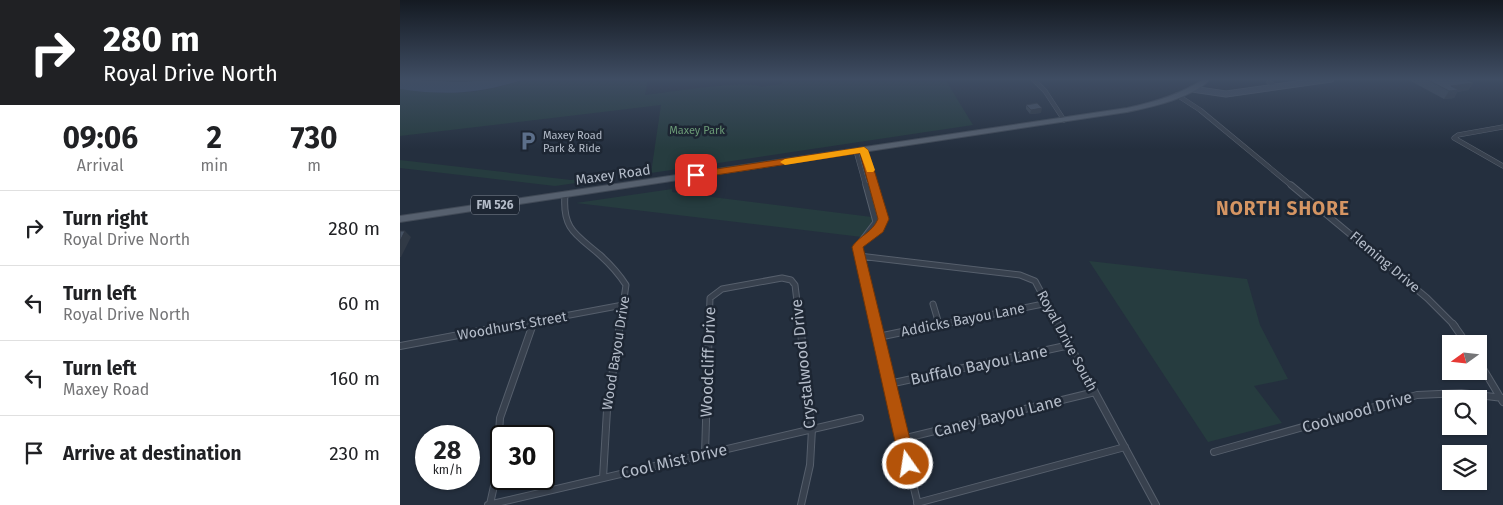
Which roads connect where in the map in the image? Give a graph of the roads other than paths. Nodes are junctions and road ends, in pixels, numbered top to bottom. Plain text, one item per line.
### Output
1 (1053, 103) edge
2 (1150, 103) edge
3 (1188, 103) edge
4 (1064, 120) junction
5 (1503, 127) edge
6 (860, 151) junction
7 (1503, 166) edge
8 (873, 181) junction
9 (865, 182) junction
10 (565, 194) junction
11 (400, 218) edge
12 (863, 240) junction
13 (859, 256) junction
14 (736, 286) joint
15 (1048, 303) junction
16 (933, 304) dead end
17 (623, 305) junction
18 (533, 322) junction
19 (939, 324) junction
20 (1462, 335) edge
21 (878, 337) junction
22 (1070, 345) junction
23 (400, 346) edge
24 (1488, 376) edge
25 (889, 384) junction
26 (1095, 392) junction
27 (1502, 399) edge
28 (860, 418) dead end
29 (812, 429) junction
30 (902, 439) junction
31 (1125, 448) junction
32 (1214, 452) dead end
33 (705, 454) junction
34 (603, 478) junction
35 (918, 504) edge
36 (489, 505) edge
37 (801, 505) edge
38 (1156, 505) edge

1 - 4 street
2 - 4 main road, Maxey Road / FM 526
3 - 20 street, Fleming Drive
4 - 6 main road, Maxey Road / FM 526
5 - 7 street
6 - 8 street
6 - 9 street
6 - 10 main road, Maxey Road / FM 526
8 - 9 street
8 - 12 street
9 - 12 street
10 - 11 main road, Maxey Road / FM 526
10 - 17 street, Wood Bayou Drive
12 - 13 street
13 - 15 street, Royal Drive South
13 - 21 street
14 - 29 street, Crystalwood Drive
14 - 33 street, Woodcliff Drive
15 - 19 street, Addicks Bayou Lane
15 - 22 street, Royal Drive South
16 - 19 street
17 - 18 street, Woodhurst Street
17 - 34 street, Wood Bayou Drive
18 - 23 street, Woodhurst Street
18 - 36 street
19 - 21 street, Addicks Bayou Lane
21 - 25 street
22 - 25 street, Buffalo Bayou Lane
22 - 26 street, Royal Drive South
24 - 27 street
25 - 30 street
26 - 30 street, Caney Bayou Lane
26 - 31 street, Royal Drive South
27 - 32 street, Coolwood Drive
28 - 29 street, Cool Mist Drive
29 - 33 street, Cool Mist Drive
29 - 37 street, Crystalwood Drive
30 - 35 street
31 - 35 street
31 - 38 street, Royal Drive South
33 - 34 street, Cool Mist Drive
34 - 36 street, Cool Mist Drive

